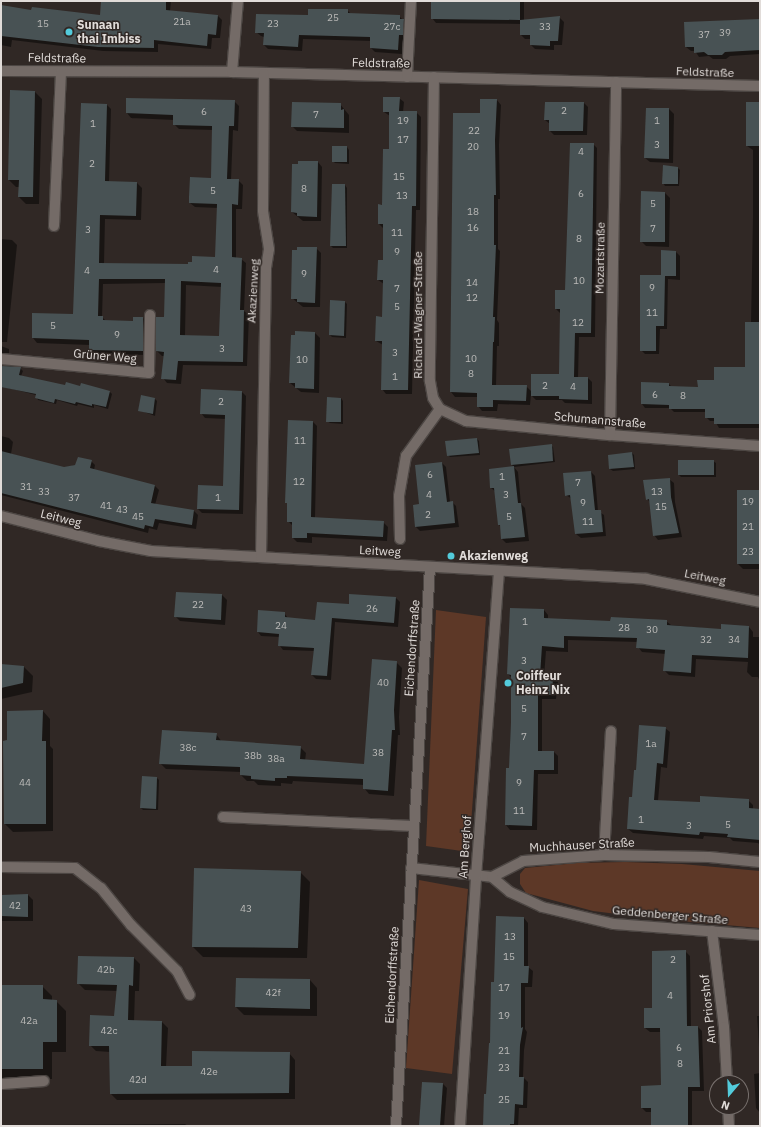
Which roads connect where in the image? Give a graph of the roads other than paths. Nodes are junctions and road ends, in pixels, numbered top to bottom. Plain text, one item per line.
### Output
1 (238, 1) edge
2 (411, 1) edge
3 (1, 71) edge
4 (61, 72) junction
5 (232, 72) junction
6 (264, 74) junction
7 (408, 77) junction
8 (434, 77) junction
9 (616, 82) junction
10 (760, 86) edge
11 (54, 226) dead end
12 (150, 315) dead end
13 (1, 359) edge
14 (440, 409) junction
15 (610, 435) junction
16 (760, 446) edge
17 (1, 516) edge
18 (400, 539) dead end
19 (261, 557) junction
20 (430, 567) junction
21 (499, 571) junction
22 (760, 602) edge
23 (611, 731) dead end
24 (222, 817) dead end
25 (414, 826) junction
26 (604, 855) junction
27 (760, 862) edge
28 (1, 867) edge
29 (411, 868) junction
30 (476, 876) junction
31 (492, 877) junction
32 (712, 932) junction
33 (760, 935) edge
34 (190, 995) dead end
35 (727, 1075) edge
36 (44, 1081) dead end
37 (1, 1084) edge
38 (729, 1115) edge
39 (396, 1126) edge
40 (460, 1126) edge
41 (730, 1126) edge

1 - 5 street
2 - 7 street
3 - 4 street, Feldstraße
4 - 5 street, Feldstraße
4 - 11 street
5 - 6 street, Feldstraße
6 - 7 street, Feldstraße
6 - 19 street, Akazienweg
7 - 8 street, Feldstraße
8 - 9 street, Feldstraße
8 - 14 street, Richard-Wagner-Straße
9 - 10 street, Feldstraße
9 - 15 street, Mozartstraße
12 - 13 street, Grüner Weg
14 - 15 street, Schumannstraße
14 - 18 street
15 - 16 street, Schumannstraße
17 - 19 street, Leitweg
19 - 20 street, Leitweg
20 - 21 street, Leitweg
20 - 25 street, Eichendorffstraße
21 - 22 street, Leitweg
21 - 30 street, Am Berghof
23 - 26 street
24 - 25 street
25 - 29 street, Eichendorffstraße
26 - 27 street, Muchhauser Straße
26 - 31 street, Muchhauser Straße
28 - 34 street
29 - 30 street
29 - 39 street, Eichendorffstraße
30 - 31 street
30 - 40 street, Am Berghof
31 - 32 street, Geddenberger Straße
32 - 33 street, Geddenberger Straße
32 - 35 street, Am Priorshof
36 - 37 street
38 - 41 street

